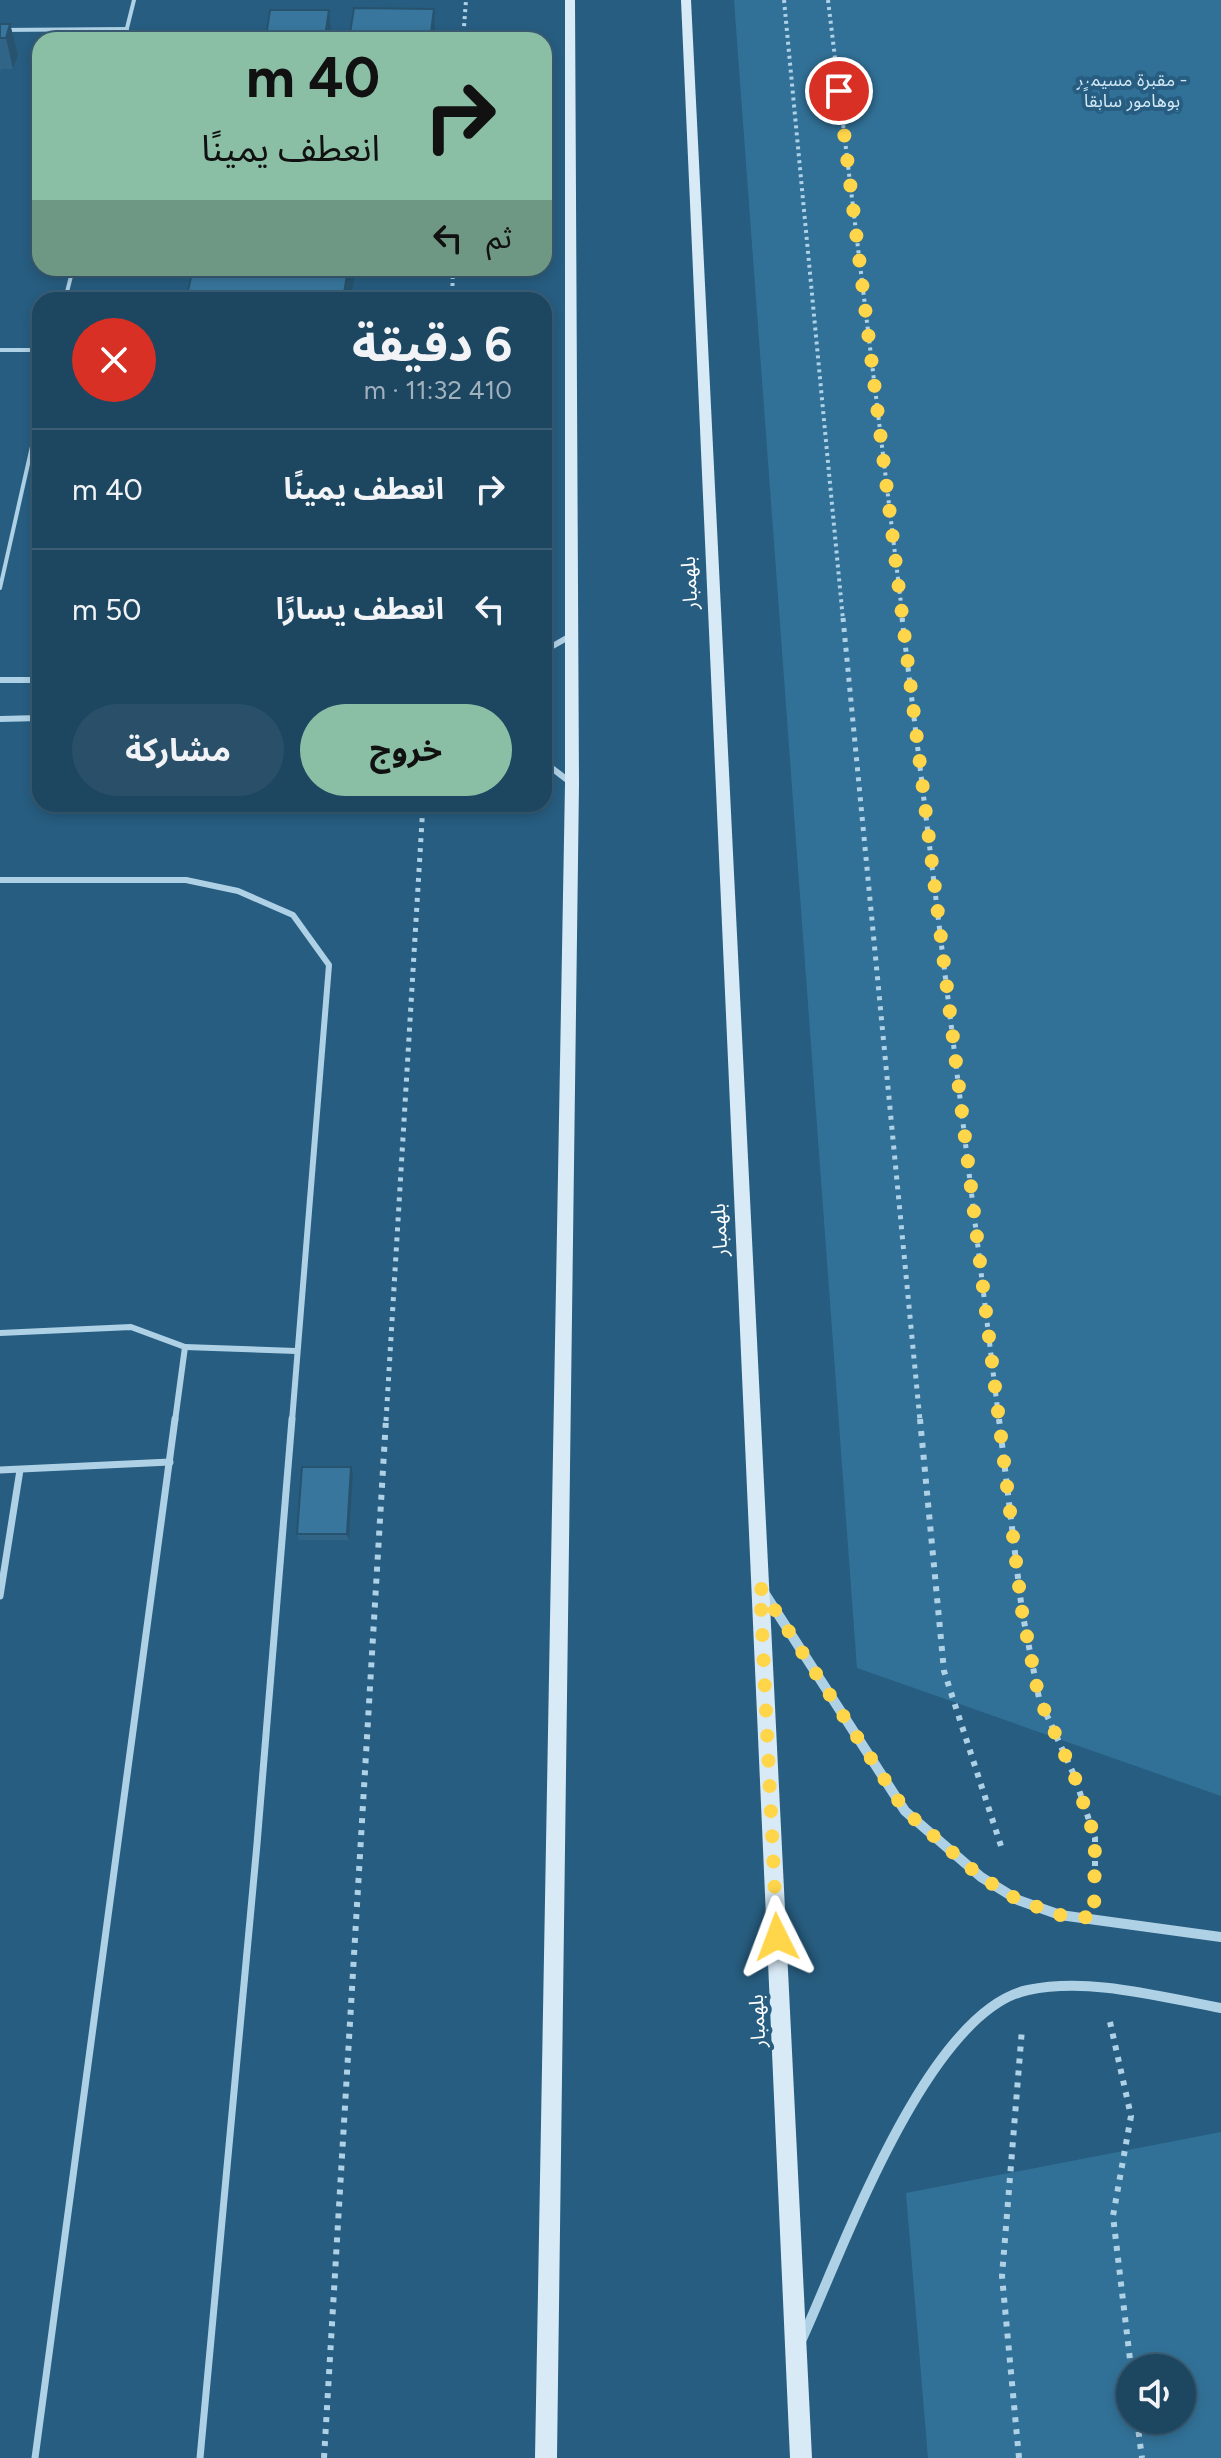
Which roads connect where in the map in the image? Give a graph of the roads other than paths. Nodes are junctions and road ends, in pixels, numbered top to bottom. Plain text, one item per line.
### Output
1 (134, 0) edge
2 (570, 0) edge
3 (685, 1) edge
4 (127, 29) junction
5 (0, 30) edge
6 (126, 32) edge
7 (0, 350) edge
8 (32, 350) edge
9 (32, 446) edge
10 (0, 588) edge
11 (572, 635) junction
12 (552, 646) edge
13 (0, 680) edge
14 (32, 680) edge
15 (32, 718) edge
16 (0, 719) edge
17 (552, 768) edge
18 (572, 784) junction
19 (0, 880) edge
20 (0, 1333) edge
21 (185, 1347) junction
22 (296, 1351) junction
23 (170, 1462) junction
24 (0, 1470) edge
25 (20, 1470) junction
26 (760, 1587) junction
27 (0, 1596) edge
28 (1221, 1937) edge
29 (1221, 2008) edge
30 (797, 2351) junction
31 (35, 2458) edge
32 (200, 2458) edge
33 (546, 2458) edge
34 (801, 2458) edge

1 - 4 lane
2 - 11 street
3 - 26 street, بلهمبار
4 - 5 lane
4 - 6 lane
7 - 8 lane
9 - 10 lane
11 - 12 lane
11 - 18 street
13 - 14 lane
15 - 16 lane
17 - 18 lane
18 - 33 street
19 - 22 lane
20 - 21 lane
21 - 22 lane
21 - 23 lane
22 - 32 lane
23 - 25 lane
23 - 31 lane
24 - 25 lane
25 - 27 lane
26 - 28 street
26 - 30 street, بلهمبار
29 - 30 street
30 - 34 street, بلهمبار

